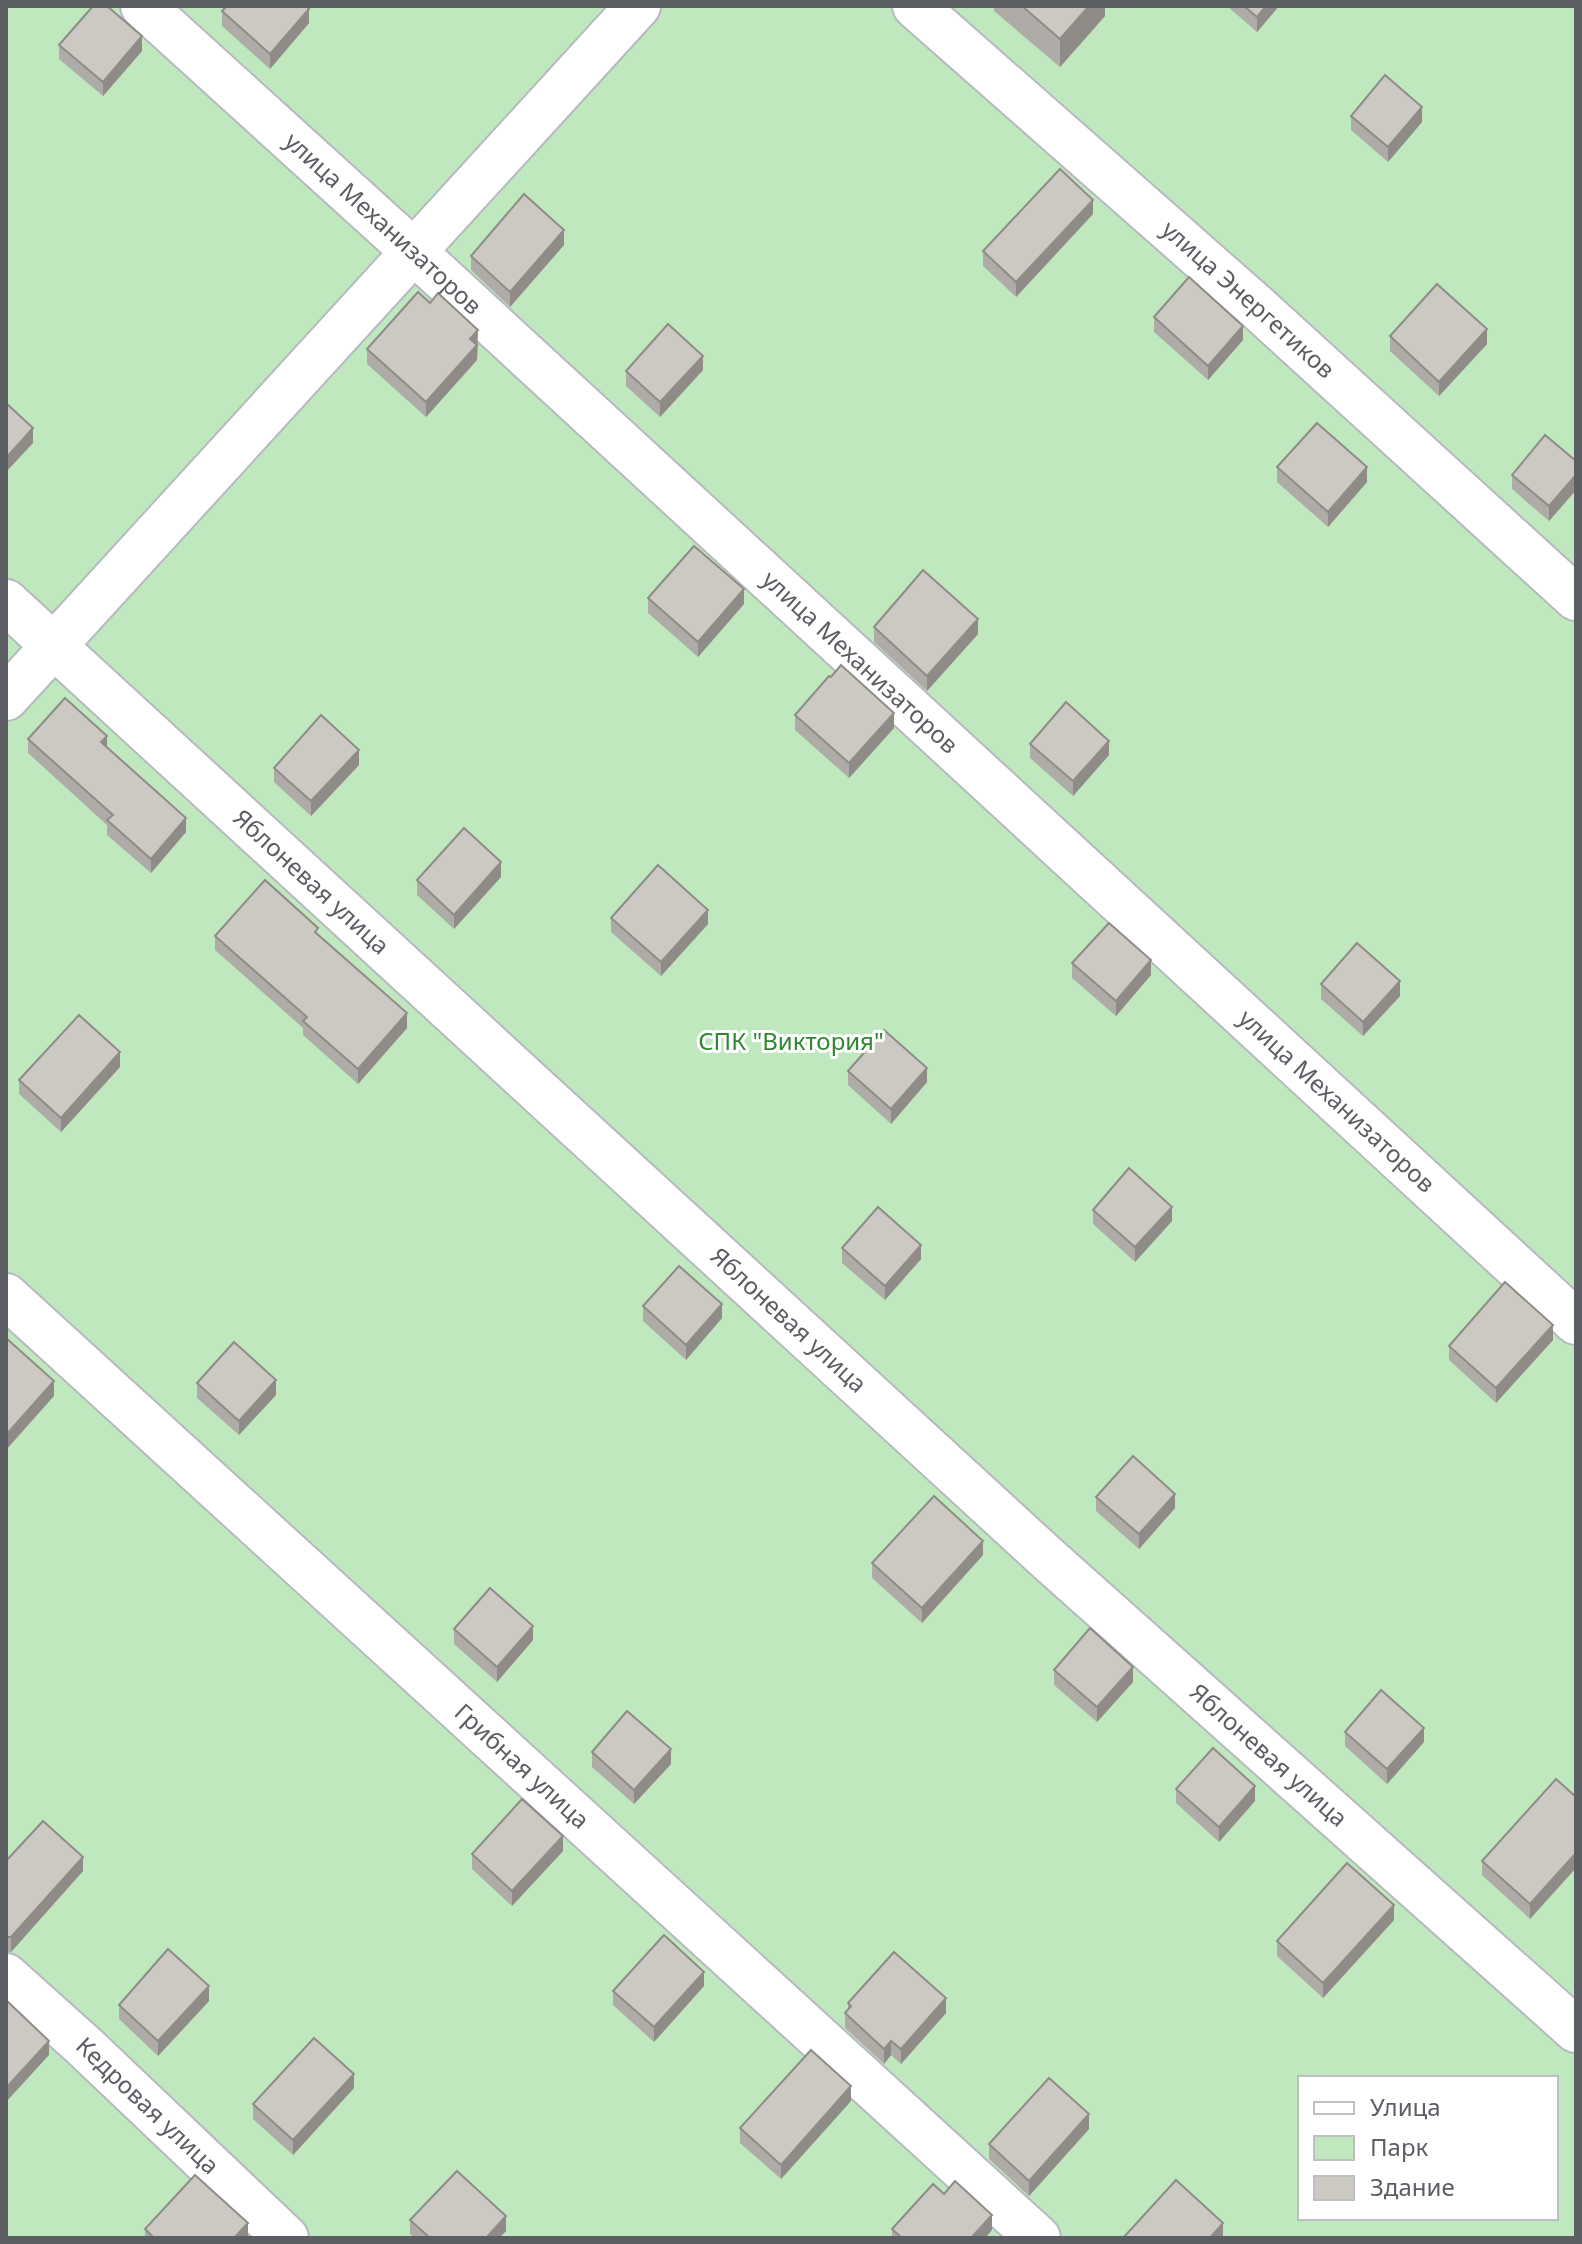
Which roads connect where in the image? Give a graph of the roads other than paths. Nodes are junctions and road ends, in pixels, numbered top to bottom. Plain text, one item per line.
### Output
1 (143, 6) edge
2 (638, 6) edge
3 (915, 6) edge
4 (414, 252) junction
5 (1576, 598) edge
6 (6, 602) edge
7 (54, 646) junction
8 (6, 698) edge
9 (6, 1296) edge
10 (1576, 1322) edge
11 (6, 1976) edge
12 (1576, 2030) edge
13 (286, 2238) edge
14 (1038, 2238) edge

1 - 4 street, улица Механизаторов
2 - 4 street
3 - 5 street, улица Энергетиков
4 - 7 street
4 - 10 street, улица Механизаторов
6 - 7 street, Яблоневая улица
7 - 8 street
7 - 12 street, Яблоневая улица
9 - 14 street, Грибная улица
11 - 13 street, Кедровая улица

